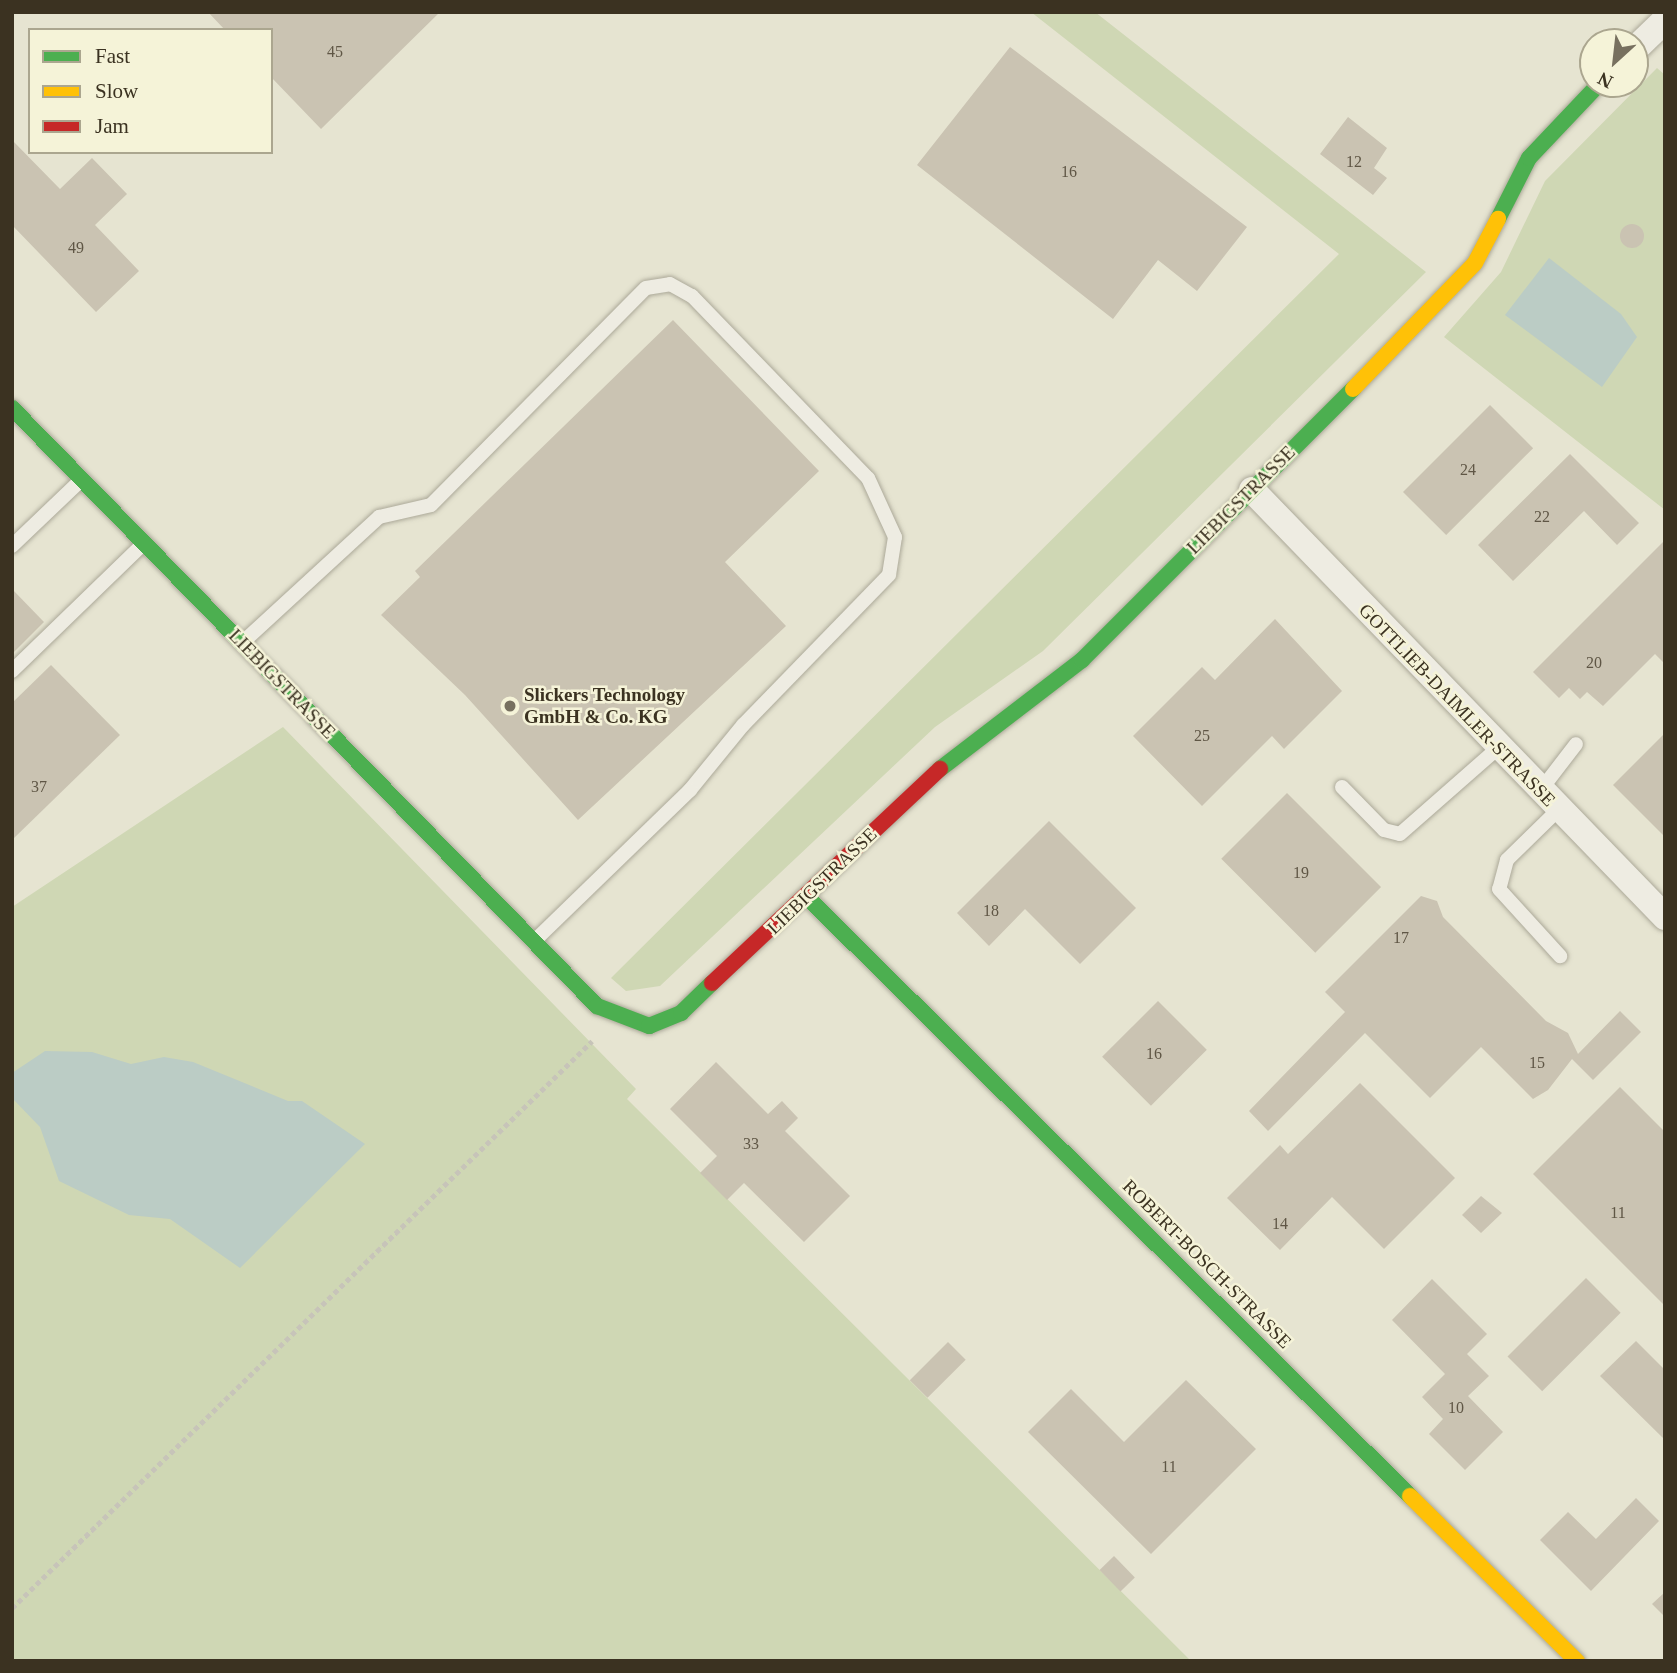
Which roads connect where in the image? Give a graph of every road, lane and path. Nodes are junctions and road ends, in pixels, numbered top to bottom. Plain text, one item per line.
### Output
1 (1586, 98) edge
2 (12, 408) edge
3 (82, 480) junction
4 (1252, 489) junction
5 (144, 543) junction
6 (12, 546) edge
7 (242, 643) junction
8 (12, 671) edge
9 (1576, 744) dead end
10 (1498, 748) junction
11 (1342, 787) dead end
12 (1540, 790) junction
13 (1559, 809) junction
14 (807, 897) junction
15 (1665, 917) edge
16 (534, 942) junction
17 (1560, 956) dead end
18 (616, 1017) junction
19 (12, 1608) edge
20 (1577, 1661) edge

1 - 4 street, LIEBIGSTRASSE
2 - 3 street, LIEBIGSTRASSE
3 - 5 street, LIEBIGSTRASSE
3 - 6 lane
4 - 10 street, GOTTLIEB-DAIMLER-STRASSE
4 - 14 street, LIEBIGSTRASSE
5 - 7 street, LIEBIGSTRASSE
5 - 8 lane
7 - 16 street, LIEBIGSTRASSE
7 - 16 lane
9 - 12 lane
10 - 11 lane
10 - 12 street, GOTTLIEB-DAIMLER-STRASSE
12 - 13 street, GOTTLIEB-DAIMLER-STRASSE
13 - 15 street, GOTTLIEB-DAIMLER-STRASSE
13 - 17 lane
14 - 18 street, LIEBIGSTRASSE
14 - 20 street, ROBERT-BOSCH-STRASSE
16 - 18 street, LIEBIGSTRASSE
18 - 19 path

